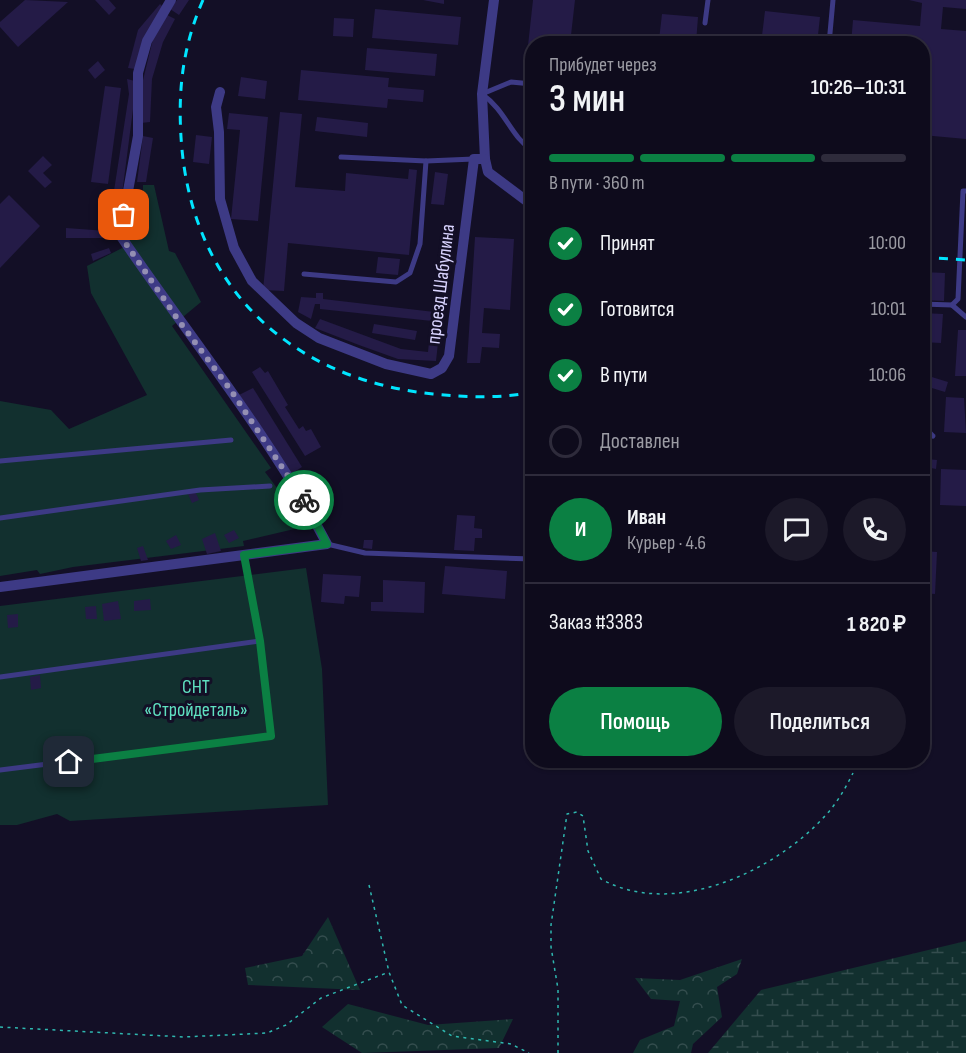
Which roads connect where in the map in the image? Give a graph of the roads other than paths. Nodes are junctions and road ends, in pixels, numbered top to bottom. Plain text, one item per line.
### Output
1 (171, 0) edge
2 (494, 0) edge
3 (708, 0) edge
4 (833, 0) edge
5 (705, 24) dead end
6 (830, 36) edge
7 (525, 83) edge
8 (220, 92) dead end
9 (482, 94) junction
10 (525, 146) edge
11 (341, 157) dead end
12 (480, 159) junction
13 (426, 161) junction
14 (966, 191) edge
15 (525, 200) edge
16 (304, 274) dead end
17 (930, 304) edge
18 (952, 305) junction
19 (966, 317) edge
20 (930, 433) edge
21 (933, 436) dead end
22 (231, 440) dead end
23 (0, 461) edge
24 (270, 486) dead end
25 (0, 518) edge
26 (327, 544) junction
27 (244, 555) junction
28 (525, 560) edge
29 (0, 587) edge
30 (260, 641) junction
31 (0, 677) edge
32 (0, 771) edge

1 - 26 street
2 - 9 street
3 - 5 lane
4 - 6 lane
7 - 9 lane
8 - 12 street, проезд Шабулина
9 - 10 lane
9 - 12 street
11 - 13 lane
12 - 13 lane
12 - 15 street
13 - 16 lane
14 - 18 lane
17 - 18 lane
18 - 19 lane
20 - 21 lane
22 - 23 lane
24 - 25 lane
26 - 27 street
26 - 28 lane
27 - 29 street
27 - 30 lane
30 - 31 lane
30 - 32 lane

